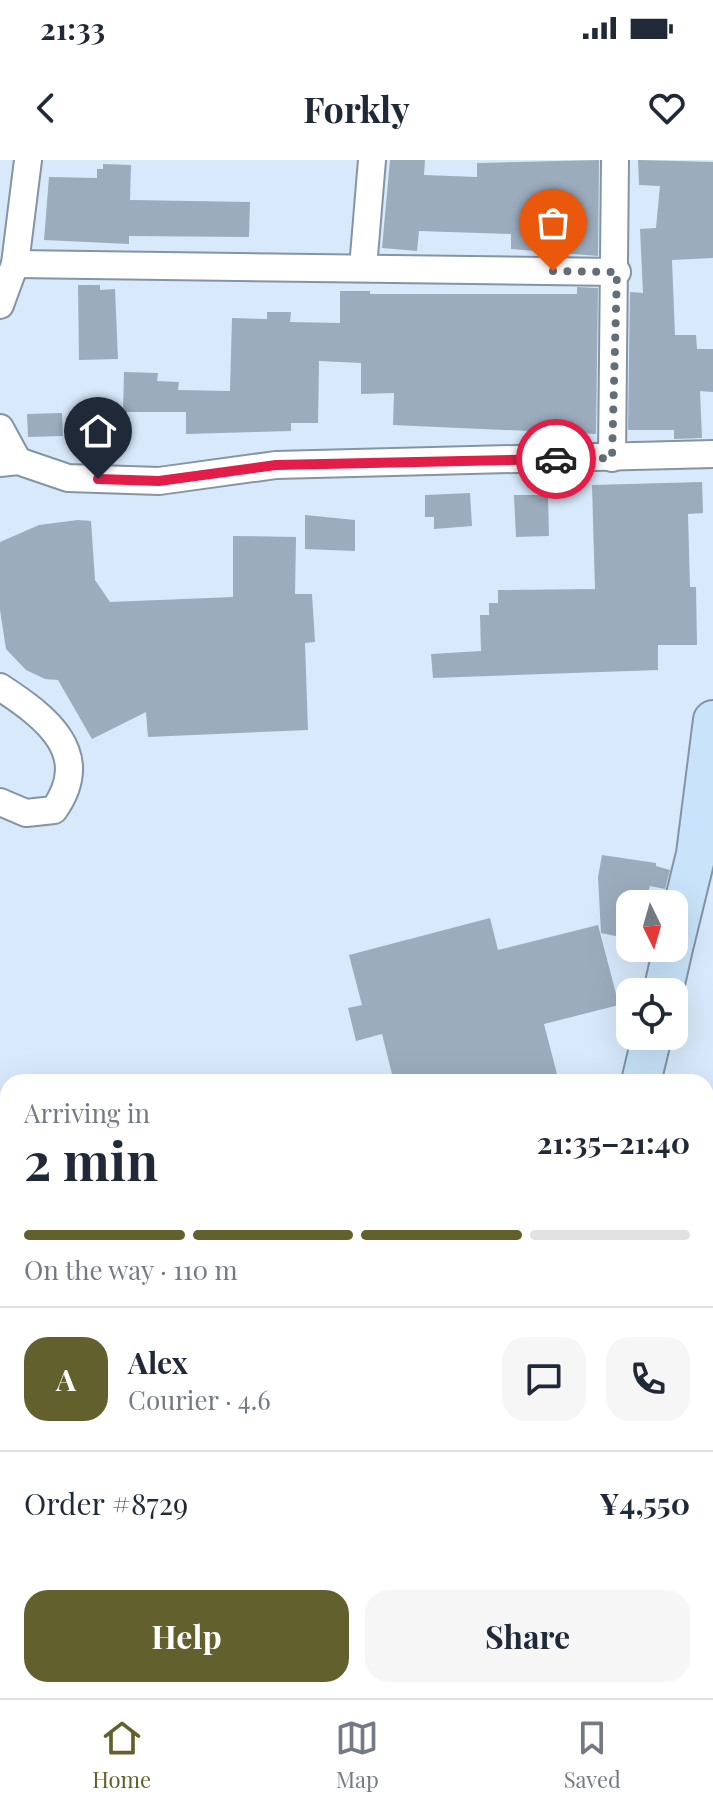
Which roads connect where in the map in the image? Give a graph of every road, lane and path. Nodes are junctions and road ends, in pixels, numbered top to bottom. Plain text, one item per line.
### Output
1 (28, 160) edge
2 (372, 160) edge
3 (615, 160) edge
4 (15, 264) junction
5 (363, 268) junction
6 (617, 272) junction
7 (0, 305) edge
8 (0, 428) edge
9 (713, 454) edge
10 (612, 458) junction
11 (9, 462) edge
12 (0, 687) edge
13 (713, 720) edge
14 (0, 802) edge
15 (687, 890) edge
16 (649, 1050) edge
17 (643, 1074) edge

1 - 4 street
2 - 5 street
3 - 6 street
4 - 5 street
4 - 7 street
5 - 6 street
6 - 10 street
8 - 11 street
9 - 10 street
10 - 11 street
12 - 14 street
13 - 15 main road
16 - 17 main road

